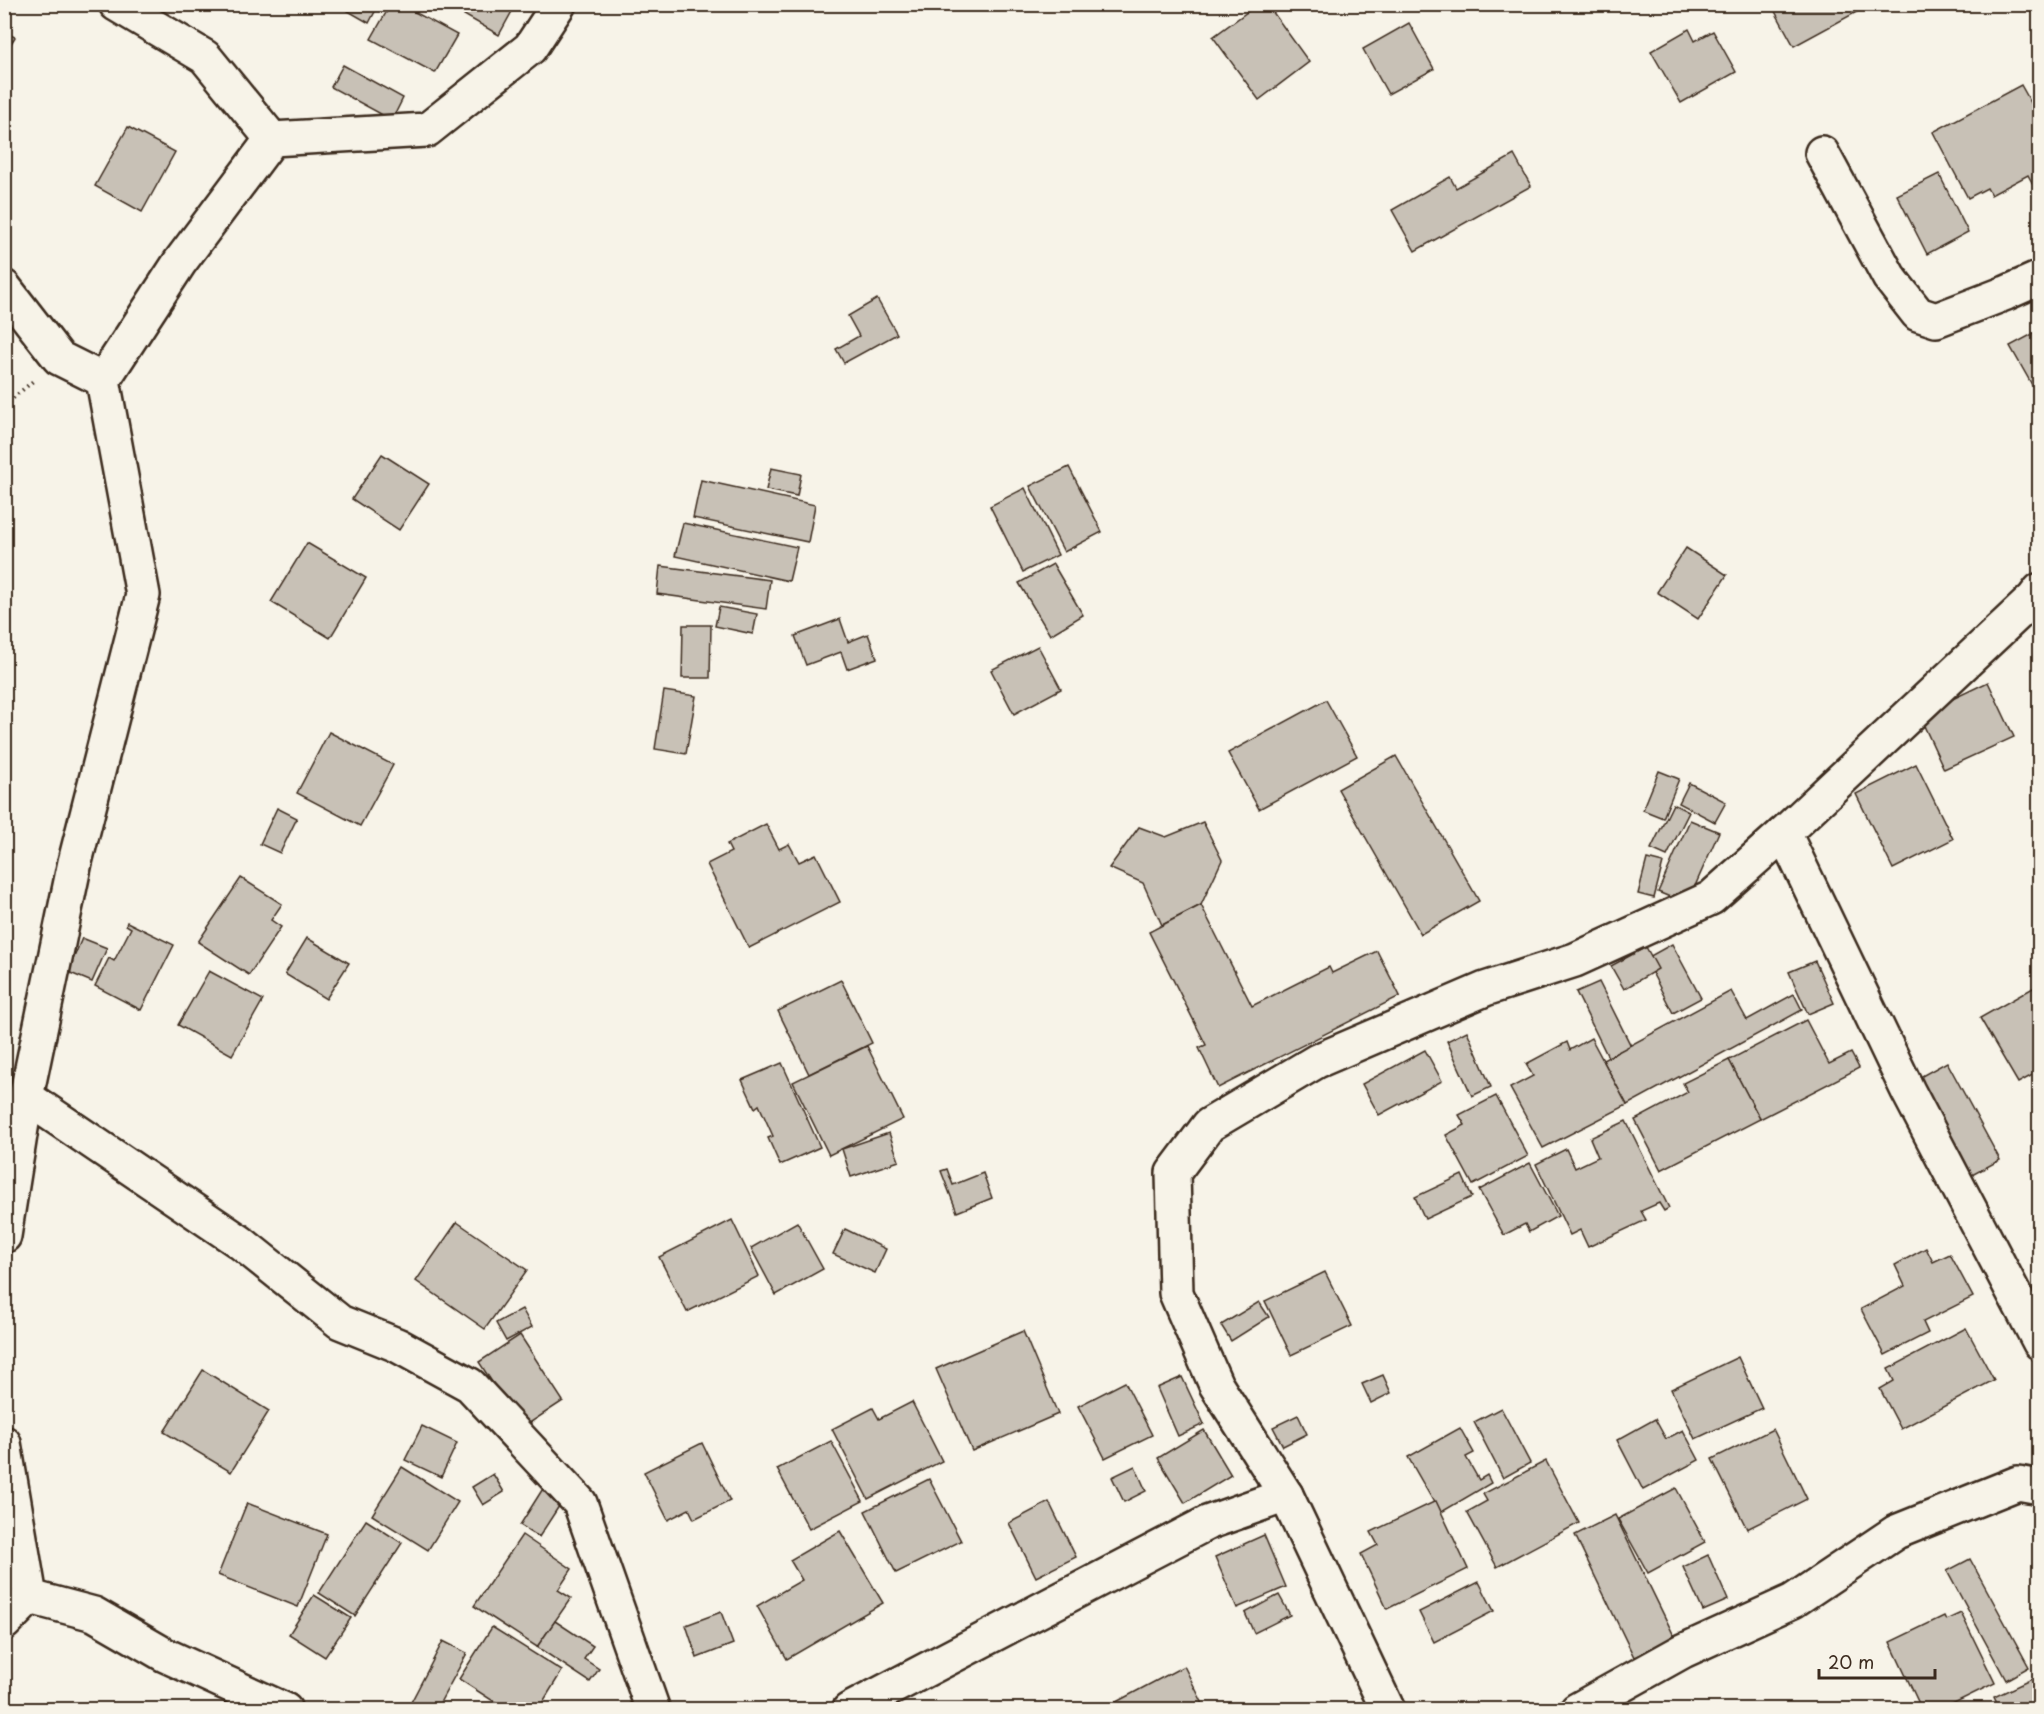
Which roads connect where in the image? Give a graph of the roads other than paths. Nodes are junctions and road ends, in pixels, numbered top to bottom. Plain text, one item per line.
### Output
1 (116, 4) edge
2 (559, 4) edge
3 (272, 139) junction
4 (1822, 153) dead end
5 (2040, 278) edge
6 (4, 287) edge
7 (103, 380) junction
8 (2038, 598) edge
9 (1784, 833) junction
10 (26, 1097) junction
11 (4, 1236) edge
12 (2040, 1343) edge
13 (4, 1443) edge
14 (2040, 1487) edge
15 (1286, 1495) junction
16 (30, 1597) junction
17 (4, 1623) edge
18 (285, 1710) edge
19 (653, 1710) edge
20 (849, 1710) edge
21 (1388, 1710) edge
22 (1577, 1710) edge

1 - 3 street
2 - 3 street
3 - 7 street
4 - 5 street
6 - 7 street
7 - 10 street
8 - 9 street
9 - 12 street
9 - 15 street
10 - 11 street
10 - 19 street
13 - 16 street
14 - 22 street
15 - 20 street
15 - 21 street
16 - 17 street
16 - 18 street

